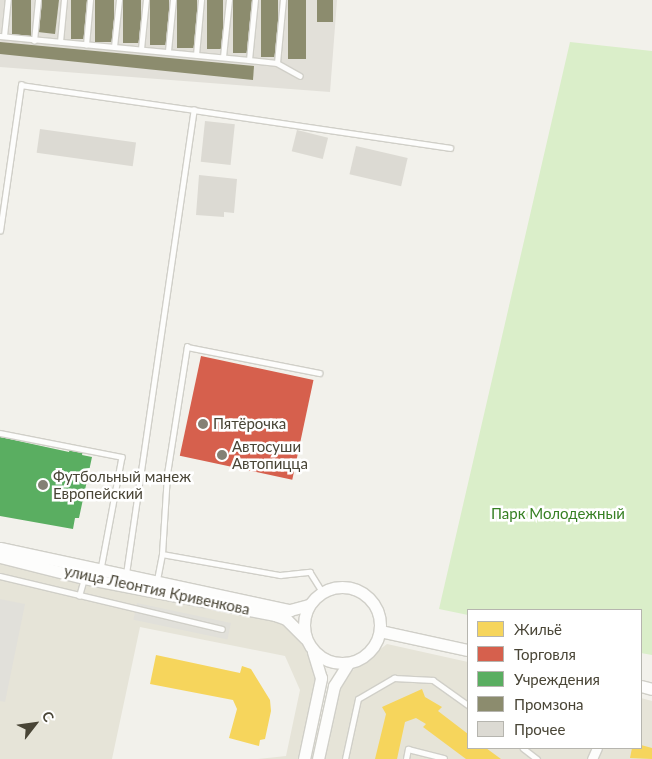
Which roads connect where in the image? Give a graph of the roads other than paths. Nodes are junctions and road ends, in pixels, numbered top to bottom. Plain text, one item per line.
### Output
1 (8, 0) edge
2 (38, 0) edge
3 (64, 0) edge
4 (90, 0) edge
5 (119, 0) edge
6 (146, 0) edge
7 (173, 0) edge
8 (201, 0) edge
9 (228, 0) edge
10 (255, 0) edge
11 (283, 0) edge
12 (2, 36) edge
13 (34, 41) junction
14 (60, 42) junction
15 (86, 45) junction
16 (114, 46) junction
17 (141, 49) junction
18 (168, 51) junction
19 (196, 55) junction
20 (222, 57) junction
21 (249, 60) junction
22 (277, 64) junction
23 (300, 76) dead end
24 (194, 110) junction
25 (450, 148) dead end
26 (0, 230) edge
27 (319, 373) dead end
28 (0, 433) edge
29 (0, 548) edge
30 (162, 554) junction
31 (0, 557) edge
32 (100, 570) junction
33 (0, 576) edge
34 (126, 576) junction
35 (84, 578) junction
36 (156, 582) junction
37 (323, 593) junction
38 (79, 596) junction
39 (309, 605) junction
40 (222, 629) dead end
41 (380, 631) junction
42 (305, 638) junction
43 (467, 650) edge
44 (313, 651) junction
45 (348, 664) junction
46 (467, 704) edge
47 (524, 749) edge
48 (302, 758) edge
49 (444, 758) edge
50 (318, 759) edge
51 (344, 759) edge
52 (406, 759) edge
53 (537, 759) edge

1 - 12 lane
2 - 13 lane
3 - 14 lane
4 - 15 lane
5 - 16 lane
6 - 17 lane
7 - 18 lane
8 - 19 lane
9 - 20 lane
10 - 21 lane
11 - 22 lane
12 - 13 lane
13 - 14 lane
14 - 15 lane
15 - 16 lane
16 - 17 lane
17 - 18 lane
18 - 19 lane
19 - 20 lane
20 - 21 lane
21 - 22 lane
22 - 23 lane
24 - 25 lane
24 - 26 lane
24 - 34 lane
27 - 30 lane
28 - 32 lane
29 - 32 street, улица Леонтия Кривенкова
30 - 36 lane
30 - 37 lane
31 - 35 street, улица Леонтия Кривенкова
32 - 34 street, улица Леонтия Кривенкова
33 - 38 lane
34 - 36 street, улица Леонтия Кривенкова
35 - 38 lane
35 - 42 street, улица Леонтия Кривенкова
36 - 39 street, улица Леонтия Кривенкова
37 - 39 street
37 - 41 street
38 - 40 lane
39 - 42 street
41 - 43 street
41 - 45 street
42 - 44 street
44 - 45 street
44 - 48 street
45 - 50 street
46 - 51 lane
47 - 53 lane
49 - 52 lane

